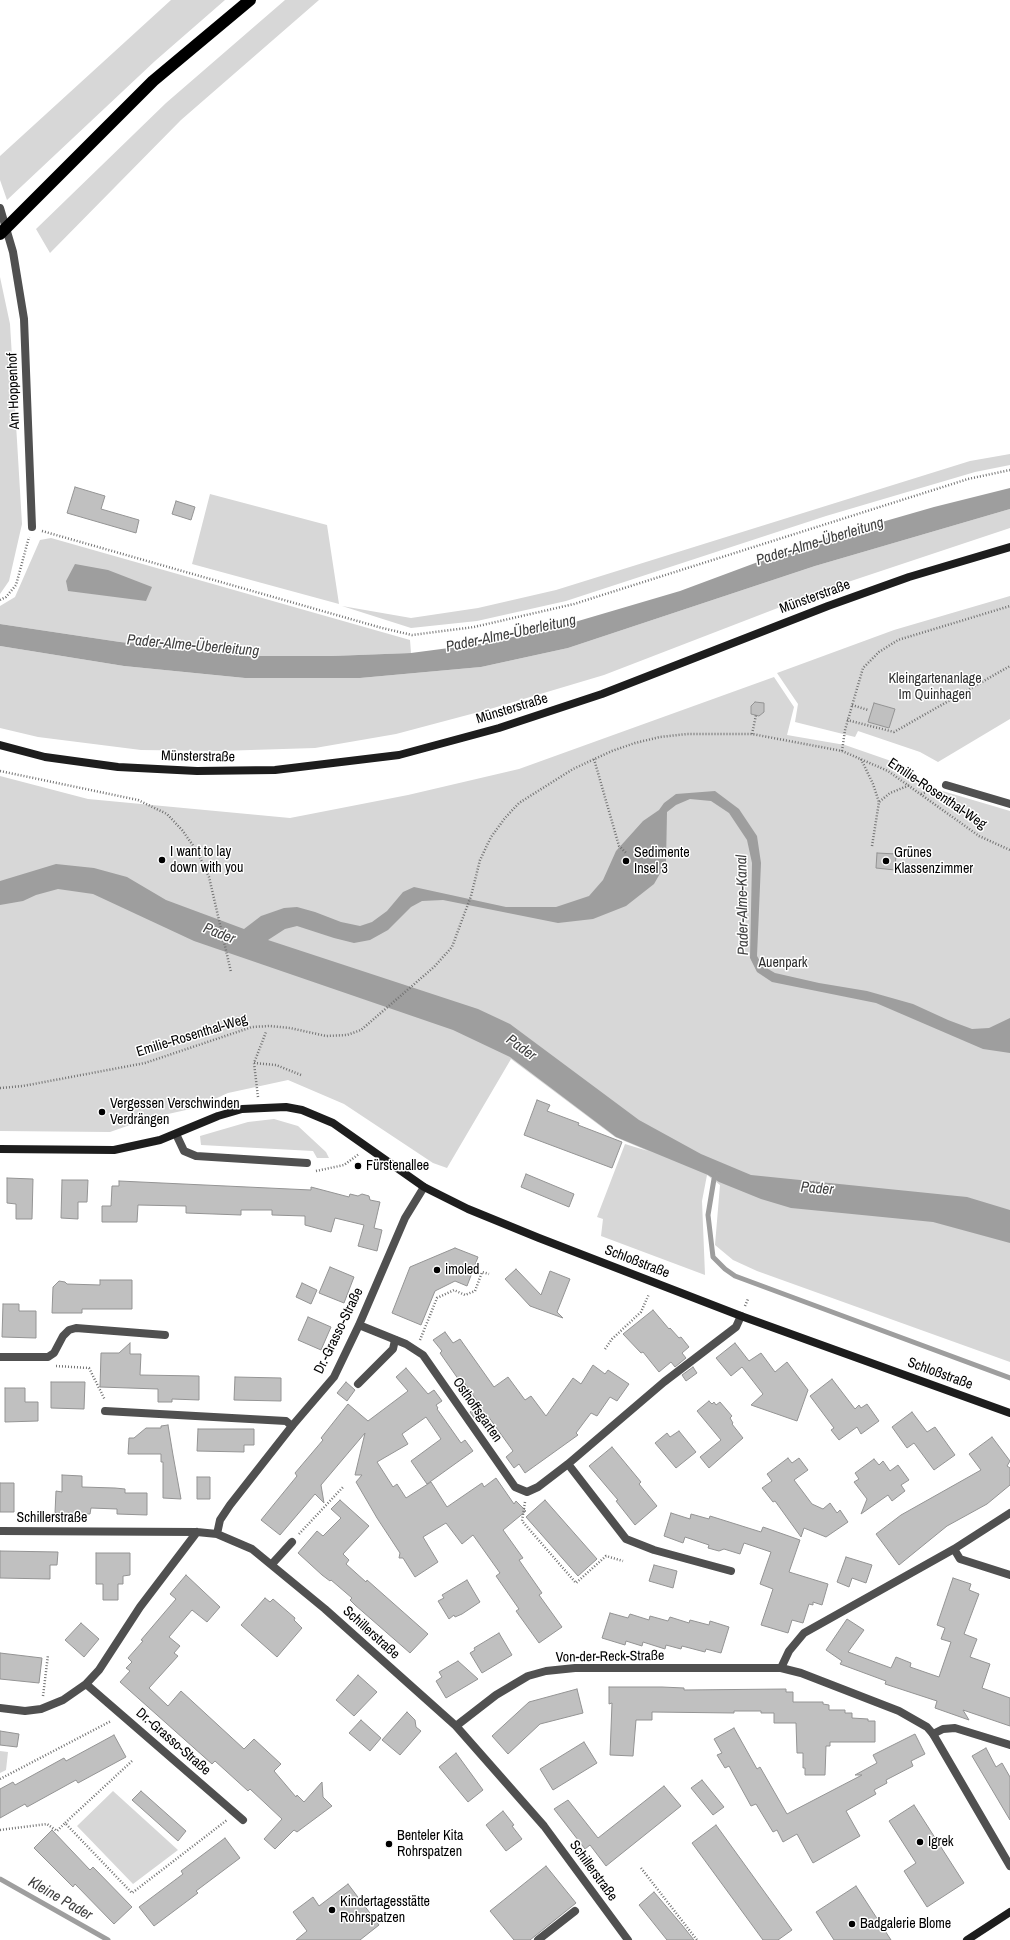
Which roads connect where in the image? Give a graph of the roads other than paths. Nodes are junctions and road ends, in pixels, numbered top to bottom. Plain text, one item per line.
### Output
1 (250, 0) edge
2 (0, 208) edge
3 (0, 234) edge
4 (32, 528) road end
5 (1010, 547) edge
6 (0, 745) edge
7 (946, 786) road end
8 (1010, 804) edge
9 (176, 1134) junction
10 (0, 1149) edge
11 (307, 1163) road end
12 (424, 1187) junction
13 (741, 1316) junction
14 (358, 1325) junction
15 (165, 1335) dead end
16 (395, 1340) junction
17 (0, 1357) edge
18 (358, 1384) dead end
19 (105, 1411) road end
20 (1010, 1413) edge
21 (292, 1426) junction
22 (568, 1464) junction
23 (1010, 1513) edge
24 (0, 1531) edge
25 (197, 1532) junction
26 (217, 1534) junction
27 (292, 1542) road end
28 (954, 1549) junction
29 (272, 1564) junction
30 (731, 1571) dead end
31 (1010, 1576) edge
32 (782, 1668) junction
33 (86, 1684) junction
34 (0, 1708) edge
35 (456, 1726) junction
36 (933, 1734) junction
37 (1010, 1745) edge
38 (243, 1820) dead end
39 (1010, 1866) edge
40 (575, 1911) dead end
41 (1010, 1912) edge
42 (538, 1940) edge
43 (628, 1940) edge
44 (967, 1940) edge

1 - 3 highway
2 - 4 street, Am Hoppenhof
5 - 6 street, Münsterstraße
7 - 8 street
9 - 10 street
9 - 11 street
9 - 12 street, Schloßstraße
12 - 13 street, Schloßstraße
12 - 14 street, Dr.-Grasso-Straße
13 - 20 street, Schloßstraße
13 - 22 street
14 - 16 street, Osthoffsgarten
14 - 21 street, Dr.-Grasso-Straße
15 - 17 street
16 - 18 street
16 - 22 street, Osthoffsgarten
19 - 21 street
21 - 26 street, Dr.-Grasso-Straße
22 - 30 street
23 - 28 street
24 - 25 street, Schillerstraße
25 - 26 street, Schillerstraße
25 - 33 street
26 - 29 street, Schillerstraße
27 - 29 street
28 - 31 street
28 - 32 street
29 - 35 street, Schillerstraße
32 - 35 street, Von-der-Reck-Straße
32 - 36 street, Von-der-Reck-Straße
33 - 34 street
33 - 38 street, Dr.-Grasso-Straße
35 - 43 street, Schillerstraße
36 - 37 street
36 - 39 street, Von-der-Reck-Straße
40 - 42 street
41 - 44 street

